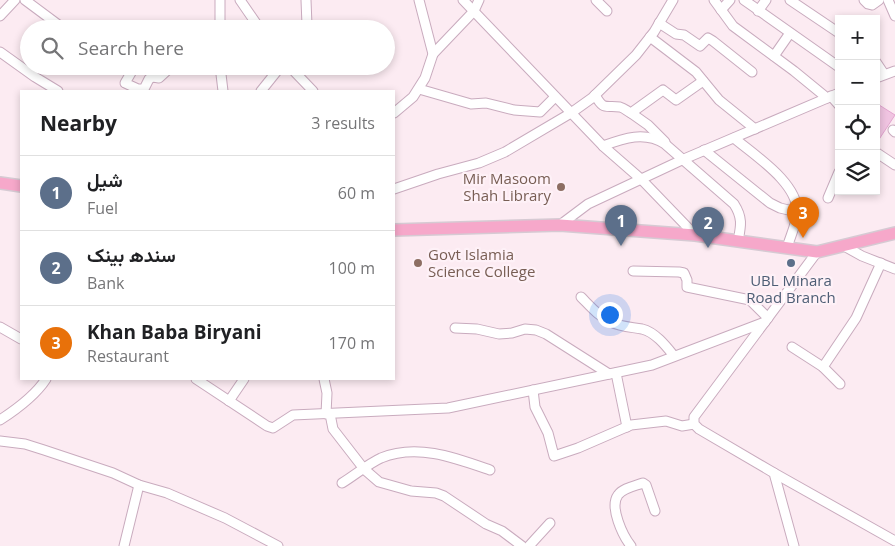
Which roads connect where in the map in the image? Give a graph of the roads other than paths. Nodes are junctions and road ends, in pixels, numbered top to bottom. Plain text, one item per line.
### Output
1 (25, 0) edge
2 (220, 0) edge
3 (240, 0) edge
4 (306, 0) edge
5 (419, 0) edge
6 (463, 0) edge
7 (479, 0) edge
8 (596, 0) edge
9 (673, 0) edge
10 (714, 0) edge
11 (730, 0) edge
12 (744, 0) edge
13 (766, 0) edge
14 (790, 0) edge
15 (864, 0) edge
16 (879, 0) edge
17 (888, 0) edge
18 (11, 1) edge
19 (800, 3) edge
20 (721, 10) junction
21 (474, 11) junction
22 (606, 11) dead end
23 (758, 11) junction
24 (0, 16) edge
25 (895, 16) edge
26 (52, 20) edge
27 (219, 20) edge
28 (254, 20) edge
29 (307, 20) edge
30 (659, 23) junction
31 (835, 30) edge
32 (790, 33) junction
33 (650, 37) junction
34 (0, 52) edge
35 (433, 54) junction
36 (774, 56) junction
37 (835, 64) edge
38 (20, 66) edge
39 (895, 71) edge
40 (752, 72) dead end
41 (32, 75) edge
42 (129, 75) edge
43 (162, 75) edge
44 (221, 75) edge
45 (274, 75) edge
46 (298, 75) edge
47 (880, 76) edge
48 (703, 81) junction
49 (419, 89) junction
50 (56, 90) edge
51 (139, 90) edge
52 (223, 90) edge
53 (262, 90) edge
54 (312, 90) edge
55 (595, 95) junction
56 (832, 96) edge
57 (556, 97) junction
58 (395, 112) edge
59 (571, 113) junction
60 (631, 113) junction
61 (755, 129) junction
62 (734, 138) junction
63 (665, 144) junction
64 (603, 146) junction
65 (704, 150) junction
66 (880, 156) edge
67 (684, 159) junction
68 (895, 165) edge
69 (642, 180) junction
70 (835, 181) edge
71 (0, 183) edge
72 (20, 186) edge
73 (395, 189) edge
74 (828, 198) dead end
75 (797, 212) junction
76 (560, 225) junction
77 (395, 230) edge
78 (895, 233) edge
79 (695, 235) junction
80 (738, 241) junction
81 (844, 246) junction
82 (787, 248) junction
83 (817, 252) junction
84 (881, 263) junction
85 (895, 268) edge
86 (633, 271) dead end
87 (581, 297) dead end
88 (766, 320) junction
89 (0, 327) edge
90 (455, 328) dead end
91 (20, 338) edge
92 (792, 347) dead end
93 (674, 356) junction
94 (824, 367) junction
95 (612, 373) junction
96 (45, 380) edge
97 (198, 380) edge
98 (243, 380) edge
99 (324, 380) edge
100 (840, 384) dead end
101 (533, 390) junction
102 (229, 400) junction
103 (328, 414) junction
104 (0, 420) edge
105 (694, 424) junction
106 (627, 427) junction
107 (0, 441) edge
108 (364, 469) junction
109 (490, 470) dead end
110 (774, 473) junction
111 (342, 483) dead end
112 (139, 485) junction
113 (655, 511) dead end
114 (550, 522) dead end
115 (895, 540) edge
116 (124, 546) edge
117 (278, 546) edge
118 (522, 546) edge
119 (529, 546) edge
120 (631, 546) edge
121 (794, 546) edge

1 - 26 street
2 - 27 street
3 - 28 street
4 - 29 street
5 - 35 street
6 - 21 street
7 - 21 street
8 - 22 street
9 - 30 street
10 - 20 street
11 - 20 street
12 - 23 street
13 - 23 street
14 - 19 street
15 - 16 street
17 - 25 street
18 - 24 street
19 - 31 street
20 - 36 street
21 - 35 street
21 - 57 street
23 - 32 street
30 - 33 street
30 - 40 street
32 - 36 street
32 - 37 street
33 - 48 street
33 - 55 street
34 - 38 street
35 - 49 street
36 - 56 street
39 - 47 street
41 - 50 street
42 - 51 street
43 - 51 street
44 - 52 street
45 - 53 street
46 - 54 street
48 - 60 street
48 - 61 street
49 - 57 street
49 - 58 street
55 - 59 street
55 - 60 street
56 - 61 street
57 - 59 street
59 - 64 street
59 - 73 street
60 - 63 street
61 - 62 street
62 - 65 street
62 - 75 street
63 - 64 street
63 - 67 street
64 - 69 street
65 - 67 street
65 - 75 street
66 - 68 street
67 - 69 street
67 - 80 street
69 - 76 street
69 - 79 street
70 - 74 street
71 - 72 main road
75 - 82 street
76 - 77 main road
76 - 79 main road
78 - 81 main road
79 - 80 main road
80 - 82 main road
81 - 83 main road
81 - 84 street
82 - 83 main road
83 - 88 street
84 - 85 street
84 - 94 street
86 - 88 street
87 - 93 street
88 - 93 street
88 - 105 street
89 - 91 street
90 - 95 street
92 - 94 street
93 - 95 street
94 - 100 street
95 - 101 street
95 - 106 street
96 - 104 street
97 - 102 street
98 - 102 street
99 - 103 street
101 - 103 street
101 - 106 street
102 - 103 street
103 - 108 street
105 - 106 street
105 - 110 street
107 - 112 street
108 - 109 street
108 - 111 street
108 - 118 street
110 - 115 street
110 - 121 street
112 - 116 street
112 - 117 street
113 - 120 street
114 - 119 street

